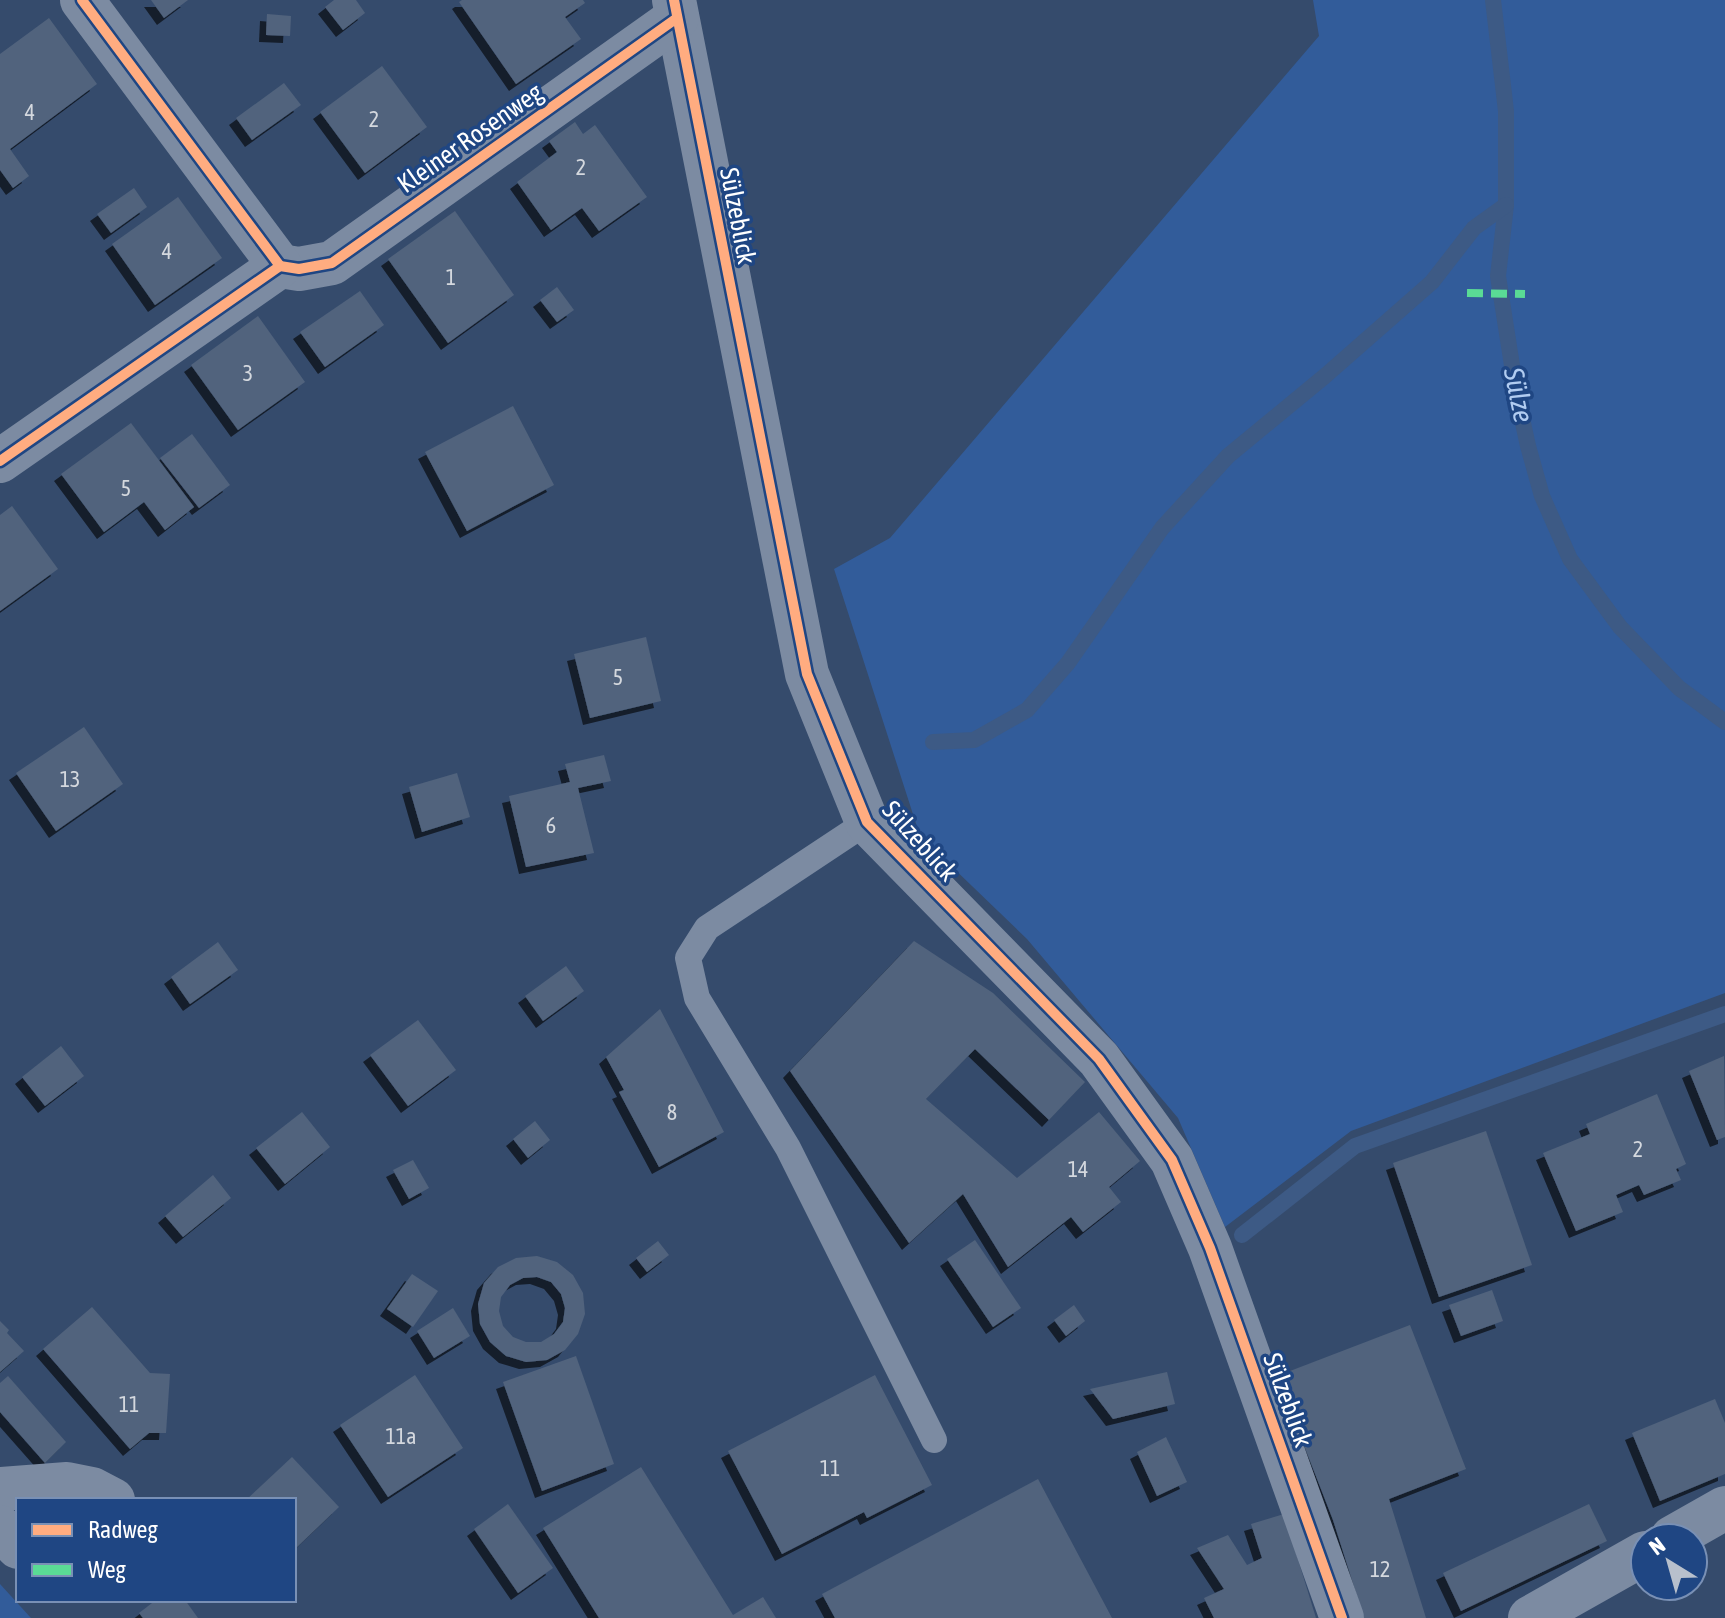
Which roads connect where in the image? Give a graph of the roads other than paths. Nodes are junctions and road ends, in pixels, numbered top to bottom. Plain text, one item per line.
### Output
1 (82, 0) edge
2 (675, 9) edge
3 (280, 266) junction
4 (0, 461) edge
5 (867, 822) junction
6 (934, 1440) dead end
7 (0, 1489) edge
8 (109, 1498) edge
9 (1725, 1508) edge
10 (1700, 1522) edge
11 (0, 1527) edge
12 (16, 1545) edge
13 (1629, 1562) edge
14 (1342, 1618) edge
15 (1530, 1618) edge

1 - 3 street
2 - 3 street, Kleiner Rosenweg
2 - 5 street, Sülzeblick
3 - 4 street
5 - 6 lane, Sülzeblick
5 - 14 street, Sülzeblick
7 - 8 street
9 - 10 street
11 - 12 street
13 - 15 street

